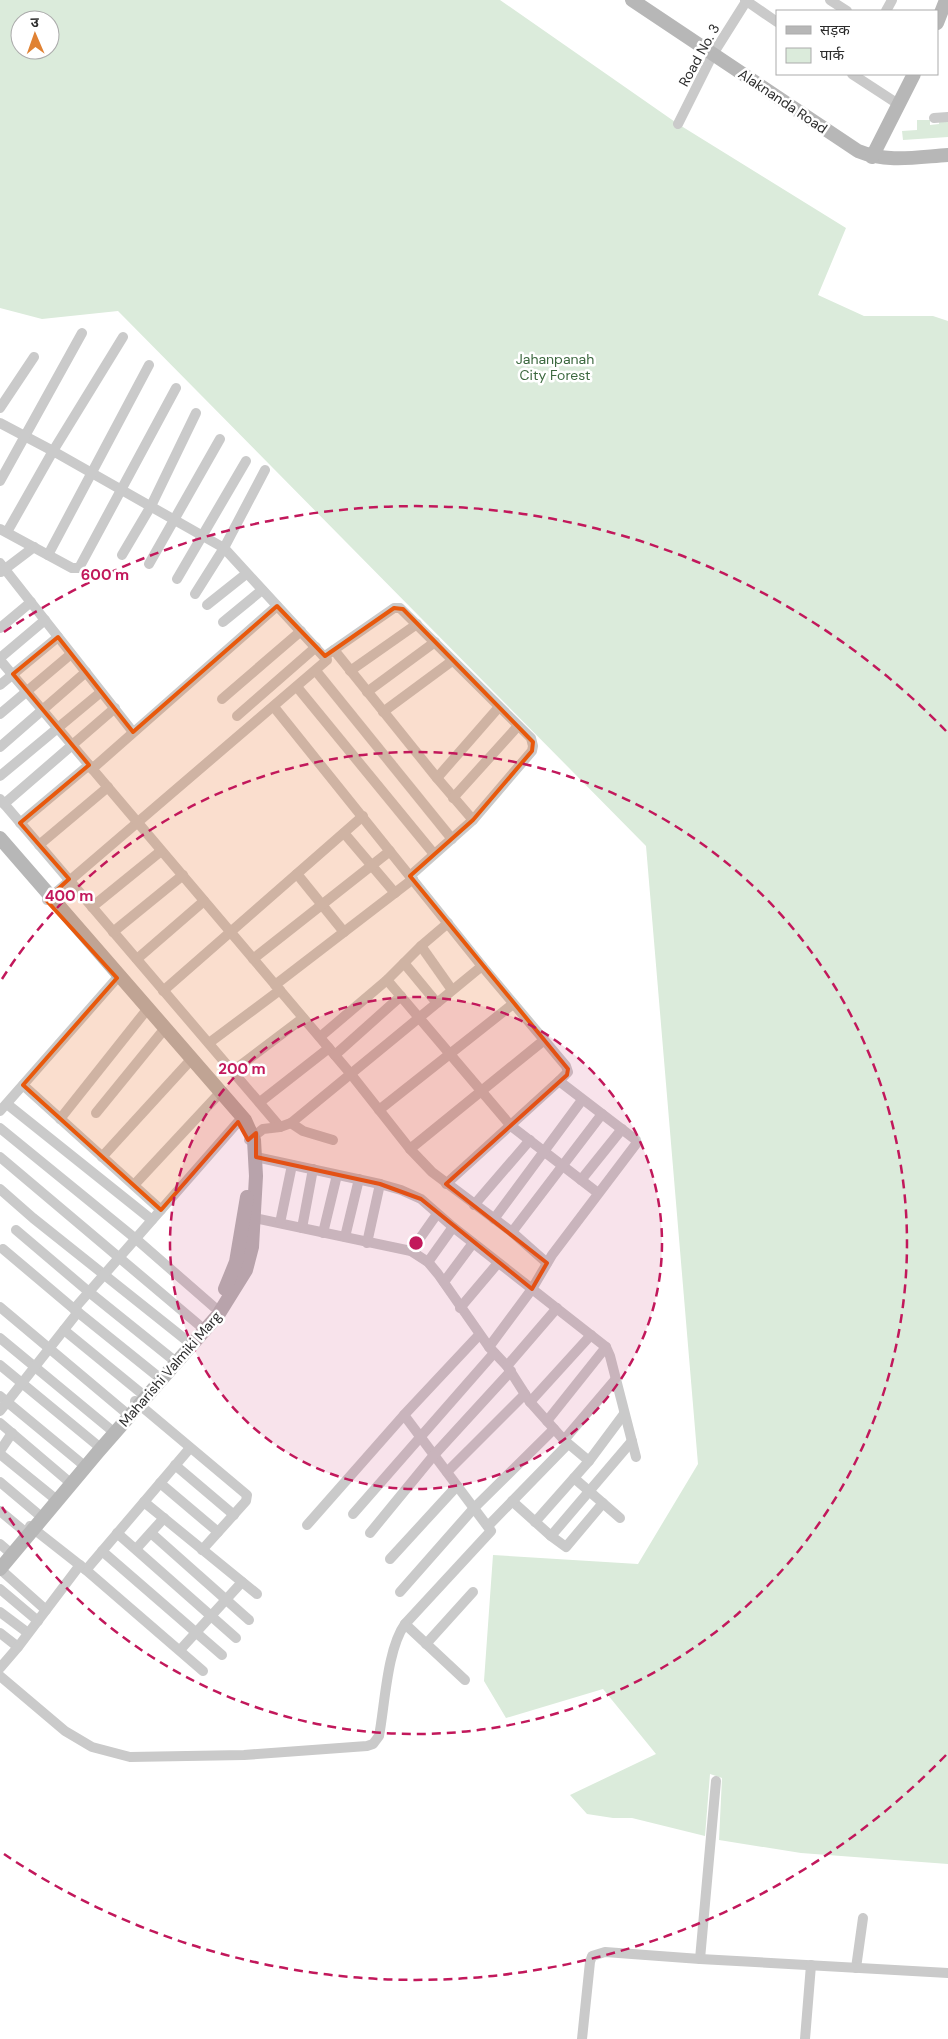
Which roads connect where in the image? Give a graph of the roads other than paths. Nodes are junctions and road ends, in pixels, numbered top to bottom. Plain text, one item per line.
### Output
1 (632, 0) edge
2 (646, 0) edge
3 (746, 0) edge
4 (830, 0) edge
5 (946, 0) edge
6 (846, 7) edge
7 (938, 20) edge
8 (776, 21) edge
9 (714, 52) junction
10 (854, 75) edge
11 (913, 75) edge
12 (898, 104) junction
13 (948, 117) edge
14 (934, 118) dead end
15 (678, 124) dead end
16 (948, 147) edge
17 (874, 153) junction
18 (948, 155) edge
19 (82, 333) dead end
20 (123, 337) dead end
21 (34, 357) dead end
22 (149, 365) dead end
23 (176, 388) dead end
24 (0, 408) edge
25 (196, 414) dead end
26 (0, 423) edge
27 (26, 436) junction
28 (220, 439) dead end
29 (53, 451) junction
30 (246, 461) dead end
31 (265, 470) dead end
32 (91, 472) junction
33 (0, 481) edge
34 (120, 489) junction
35 (151, 506) junction
36 (174, 520) junction
37 (3, 530) edge
38 (202, 536) junction
39 (34, 547) junction
40 (224, 548) junction
41 (48, 555) junction
42 (122, 555) dead end
43 (149, 564) dead end
44 (2, 569) edge
45 (246, 574) junction
46 (177, 579) dead end
47 (262, 590) junction
48 (195, 594) dead end
49 (31, 602) junction
50 (207, 605) dead end
51 (277, 606) junction
52 (45, 620) junction
53 (223, 622) dead end
54 (417, 624) junction
55 (0, 628) edge
56 (301, 631) junction
57 (58, 637) junction
58 (434, 642) junction
59 (316, 647) junction
60 (71, 654) junction
61 (329, 654) junction
62 (0, 659) edge
63 (452, 661) junction
64 (316, 671) junction
65 (350, 671) junction
66 (86, 672) junction
67 (13, 674) junction
68 (0, 685) edge
69 (298, 687) junction
70 (27, 691) junction
71 (101, 692) junction
72 (367, 692) junction
73 (222, 699) dead end
74 (274, 707) junction
75 (499, 707) junction
76 (114, 708) junction
77 (43, 710) junction
78 (383, 712) junction
79 (0, 714) edge
80 (237, 716) dead end
81 (518, 726) junction
82 (58, 728) junction
83 (133, 732) junction
84 (72, 744) junction
85 (0, 747) edge
86 (91, 767) junction
87 (0, 776) edge
88 (436, 778) junction
89 (108, 788) junction
90 (453, 798) junction
91 (2, 802) edge
92 (363, 816) junction
93 (473, 820) junction
94 (137, 821) junction
95 (20, 823) junction
96 (344, 833) junction
97 (0, 838) edge
98 (452, 838) junction
99 (39, 845) junction
100 (0, 848) edge
101 (162, 851) junction
102 (390, 851) junction
103 (434, 854) junction
104 (372, 865) junction
105 (297, 874) junction
106 (182, 876) junction
107 (411, 878) junction
108 (69, 880) junction
109 (395, 892) junction
110 (49, 898) junction
111 (204, 901) junction
112 (322, 905) junction
113 (92, 907) junction
114 (448, 923) junction
115 (113, 932) junction
116 (230, 932) junction
117 (344, 932) junction
118 (421, 946) junction
119 (137, 959) junction
120 (253, 959) junction
121 (404, 962) junction
122 (482, 966) junction
123 (117, 978) junction
124 (386, 980) junction
125 (277, 987) junction
126 (452, 990) junction
127 (163, 991) junction
128 (401, 996) junction
129 (437, 1003) junction
130 (513, 1004) junction
131 (145, 1012) junction
132 (419, 1017) junction
133 (303, 1018) junction
134 (162, 1032) junction
135 (320, 1037) junction
136 (543, 1041) junction
137 (209, 1043) junction
138 (332, 1052) junction
139 (450, 1054) junction
140 (188, 1063) junction
141 (233, 1071) junction
142 (350, 1073) junction
143 (559, 1081) junction
144 (23, 1085) junction
145 (482, 1091) junction
146 (217, 1096) junction
147 (582, 1100) junction
148 (260, 1102) junction
149 (3, 1107) edge
150 (379, 1110) junction
151 (96, 1113) dead end
152 (602, 1114) junction
153 (60, 1120) junction
154 (238, 1122) junction
155 (290, 1123) junction
156 (511, 1126) junction
157 (280, 1127) junction
158 (0, 1128) edge
159 (622, 1129) junction
160 (250, 1138) junction
161 (333, 1140) dead end
162 (530, 1140) junction
163 (410, 1149) junction
164 (544, 1151) junction
165 (256, 1156) junction
166 (0, 1157) edge
167 (102, 1157) junction
168 (292, 1165) junction
169 (562, 1165) junction
170 (314, 1169) junction
171 (337, 1174) junction
172 (359, 1179) junction
173 (581, 1180) junction
174 (380, 1184) junction
175 (446, 1184) junction
176 (134, 1186) junction
177 (0, 1189) edge
178 (598, 1193) junction
179 (474, 1205) junction
180 (161, 1210) junction
181 (437, 1214) junction
182 (254, 1218) junction
183 (494, 1219) junction
184 (152, 1220) junction
185 (280, 1223) junction
186 (452, 1227) junction
187 (302, 1228) junction
188 (16, 1230) dead end
189 (512, 1232) junction
190 (323, 1233) junction
191 (345, 1238) junction
192 (136, 1239) junction
193 (367, 1243) junction
194 (473, 1244) junction
195 (3, 1249) dead end
196 (411, 1251) junction
197 (120, 1258) junction
198 (428, 1262) junction
199 (498, 1263) junction
200 (547, 1263) junction
201 (104, 1276) junction
202 (444, 1282) junction
203 (532, 1289) junction
204 (89, 1292) junction
205 (0, 1307) edge
206 (214, 1307) junction
207 (460, 1308) junction
208 (557, 1308) junction
209 (76, 1310) junction
210 (199, 1325) junction
211 (64, 1330) junction
212 (479, 1334) junction
213 (591, 1335) junction
214 (0, 1338) edge
215 (186, 1340) junction
216 (606, 1347) junction
217 (49, 1348) junction
218 (492, 1350) junction
219 (171, 1358) junction
220 (0, 1365) edge
221 (35, 1367) junction
222 (509, 1368) junction
223 (156, 1375) junction
224 (615, 1380) junction
225 (22, 1383) junction
226 (528, 1398) junction
227 (3, 1399) edge
228 (138, 1399) junction
229 (0, 1411) edge
230 (125, 1412) junction
231 (624, 1414) junction
232 (404, 1416) junction
233 (0, 1423) edge
234 (551, 1425) junction
235 (110, 1429) junction
236 (12, 1433) junction
237 (421, 1438) junction
238 (632, 1441) junction
239 (566, 1442) junction
240 (96, 1445) junction
241 (190, 1448) junction
242 (0, 1452) edge
243 (434, 1455) junction
244 (636, 1457) dead end
245 (589, 1460) junction
246 (81, 1463) junction
247 (175, 1465) junction
248 (447, 1472) junction
249 (574, 1478) junction
250 (67, 1480) junction
251 (0, 1482) edge
252 (160, 1483) junction
253 (457, 1486) junction
254 (589, 1492) junction
255 (52, 1497) junction
256 (144, 1502) junction
257 (512, 1502) junction
258 (603, 1504) junction
259 (474, 1508) junction
260 (0, 1511) edge
261 (38, 1514) junction
262 (353, 1514) dead end
263 (234, 1515) junction
264 (164, 1518) junction
265 (620, 1518) dead end
266 (536, 1522) junction
267 (307, 1525) dead end
268 (488, 1526) junction
269 (29, 1528) junction
270 (218, 1532) junction
271 (117, 1533) junction
272 (151, 1533) junction
273 (370, 1533) dead end
274 (550, 1536) junction
275 (136, 1550) junction
276 (202, 1550) junction
277 (2, 1551) edge
278 (102, 1551) junction
279 (390, 1559) dead end
280 (83, 1567) junction
281 (0, 1569) edge
282 (242, 1582) junction
283 (0, 1589) edge
284 (400, 1592) dead end
285 (473, 1592) dead end
286 (257, 1594) dead end
287 (226, 1600) junction
288 (46, 1610) junction
289 (0, 1612) edge
290 (211, 1616) junction
291 (249, 1620) dead end
292 (38, 1621) junction
293 (405, 1624) junction
294 (196, 1632) junction
295 (0, 1633) edge
296 (28, 1633) junction
297 (236, 1638) dead end
298 (426, 1644) junction
299 (18, 1647) junction
300 (180, 1650) junction
301 (222, 1655) dead end
302 (0, 1668) edge
303 (204, 1671) dead end
304 (0, 1676) edge
305 (464, 1680) dead end
306 (716, 1781) dead end
307 (863, 1918) dead end
308 (700, 1959) junction
309 (811, 1965) junction
310 (856, 1968) junction
311 (948, 1973) edge
312 (582, 2039) edge
313 (805, 2039) edge

1 - 9 street
2 - 9 street
3 - 8 street
3 - 9 street, Road No. 3
4 - 6 street
5 - 7 street
9 - 15 street, Road No. 3
9 - 17 street
10 - 12 street
11 - 12 street
12 - 17 street
13 - 14 street
16 - 17 street
17 - 18 street
19 - 27 street
20 - 29 street
21 - 24 street
22 - 32 street
23 - 34 street
25 - 35 street
26 - 27 street
27 - 29 street
27 - 33 street
28 - 36 street
29 - 32 street
29 - 37 street
30 - 38 street
31 - 40 street
32 - 34 street
32 - 41 street
34 - 35 street
34 - 41 street
35 - 36 street
35 - 42 street
36 - 38 street
36 - 43 street
37 - 39 street
38 - 40 street
38 - 46 street
39 - 41 street
39 - 44 street
40 - 45 street
40 - 48 street
44 - 49 street
45 - 47 street
45 - 50 street
47 - 51 street
47 - 53 street
49 - 52 street
49 - 55 street
51 - 56 street
51 - 83 street
52 - 57 street
52 - 62 street
54 - 58 street
54 - 61 street
54 - 65 street
56 - 59 street
56 - 73 street
57 - 60 street
57 - 67 street
58 - 63 street
58 - 72 street
59 - 61 street
59 - 80 street
60 - 66 street
60 - 70 street
61 - 64 street
61 - 65 street
62 - 67 street
63 - 75 street
63 - 78 street
64 - 69 street
64 - 98 street
65 - 72 street
66 - 71 street
66 - 77 street
67 - 68 street
67 - 70 street
69 - 74 street
69 - 103 street
70 - 77 street
70 - 79 street
71 - 76 street
71 - 82 street
72 - 78 street
74 - 92 street
74 - 94 street
75 - 81 street
75 - 88 street
76 - 83 street
76 - 84 street
77 - 82 street
77 - 85 street
78 - 88 street
81 - 90 street
81 - 93 street
82 - 84 street
82 - 87 street
83 - 86 street
84 - 86 street
84 - 91 street
86 - 89 street
86 - 95 street
88 - 90 street
89 - 94 street
89 - 99 street
90 - 93 street
91 - 95 street
92 - 96 street
92 - 102 street
93 - 98 street
94 - 101 street
94 - 108 street
95 - 99 street
96 - 104 street
96 - 105 street
97 - 110 street, Maharishi Valmiki Marg
98 - 103 street
99 - 108 street
100 - 110 street, Maharishi Valmiki Marg
101 - 106 street
101 - 113 street
102 - 104 street
102 - 107 street
103 - 107 street
104 - 109 street
104 - 112 street
105 - 112 street
105 - 116 street
106 - 111 street
106 - 115 street
107 - 109 street
107 - 114 street
108 - 110 street
108 - 113 street
109 - 117 street
110 - 123 street, Maharishi Valmiki Marg
110 - 160 street, Maharishi Valmiki Marg
111 - 116 street
111 - 119 street
112 - 117 street
112 - 120 street
113 - 115 street
114 - 118 street
114 - 122 street
115 - 119 street
116 - 120 street
116 - 127 street
117 - 125 street
118 - 121 street
118 - 126 street
119 - 127 street
120 - 125 street
121 - 124 street
121 - 129 street
122 - 126 street
122 - 130 street
123 - 131 street, Maharishi Valmiki Marg
123 - 144 street
124 - 128 street
124 - 135 street
125 - 133 street
125 - 137 street
126 - 129 street
127 - 137 street
128 - 132 street
128 - 138 street
129 - 132 street
130 - 136 street
130 - 139 street
131 - 134 street, Maharishi Valmiki Marg
131 - 153 street
132 - 139 street
132 - 142 street
133 - 135 street
133 - 141 street
134 - 140 street, Maharishi Valmiki Marg
134 - 151 street
135 - 138 street
136 - 143 street
136 - 145 street
137 - 141 street
138 - 142 street
138 - 148 street
139 - 145 street
139 - 150 street
140 - 146 street, Maharishi Valmiki Marg
140 - 167 street
141 - 148 street
142 - 150 street
142 - 155 street
143 - 147 street
143 - 156 street
144 - 149 street
144 - 153 street
145 - 156 street
145 - 163 street
146 - 154 street, Maharishi Valmiki Marg
146 - 176 street
147 - 152 street
147 - 164 street
148 - 157 street
149 - 184 street
150 - 163 street
152 - 159 street
152 - 169 street
153 - 167 street
154 - 160 street, Maharishi Valmiki Marg
154 - 180 street
155 - 157 street
155 - 161 street
156 - 162 street
156 - 175 street
157 - 160 street
158 - 192 street
159 - 173 street
159 - 178 street
160 - 165 street, Maharishi Valmiki Marg
160 - 206 street, Maharishi Valmiki Marg
162 - 164 street
162 - 179 street
163 - 175 street
164 - 169 street
164 - 183 street
165 - 168 street
165 - 182 street, Maharishi Valmiki Marg
166 - 197 street
167 - 176 street
168 - 170 street
168 - 185 street
169 - 173 street
169 - 189 street
170 - 171 street
170 - 187 street
171 - 172 street
171 - 190 street
172 - 174 street
172 - 191 street
173 - 178 street
174 - 181 street
174 - 193 street
175 - 179 street
176 - 180 street
177 - 201 street
178 - 200 street
179 - 183 street
180 - 184 street
181 - 186 street
181 - 196 street
182 - 185 street
182 - 228 street, Maharishi Valmiki Marg
183 - 189 street
184 - 192 street
185 - 187 street
186 - 194 street
186 - 198 street
187 - 190 street
188 - 204 street
189 - 200 street
190 - 191 street
191 - 193 street
192 - 197 street
192 - 206 street
193 - 196 street
194 - 199 street
194 - 202 street
195 - 209 street
196 - 198 street
197 - 201 street
197 - 210 street
198 - 202 street
199 - 203 street
199 - 207 street
200 - 203 street
201 - 204 street
201 - 215 street
202 - 207 street
203 - 208 street
203 - 218 street
204 - 209 street
204 - 219 street
205 - 217 street
206 - 210 street, Maharishi Valmiki Marg
207 - 212 street
208 - 213 street
208 - 222 street
209 - 211 street
209 - 223 street
210 - 215 street, Maharishi Valmiki Marg
211 - 217 street
211 - 228 street
212 - 218 street
212 - 232 street
213 - 216 street
213 - 226 street
214 - 221 street
215 - 219 street, Maharishi Valmiki Marg
216 - 224 street
216 - 234 street
217 - 221 street
217 - 230 street
218 - 222 street
218 - 237 street
219 - 223 street, Maharishi Valmiki Marg
220 - 225 street
221 - 225 street
221 - 235 street
222 - 226 street
222 - 243 street
223 - 228 street, Maharishi Valmiki Marg
224 - 231 street
224 - 239 street
225 - 227 street
225 - 240 street
226 - 234 street
226 - 248 street
227 - 229 street
227 - 246 street
228 - 230 street, Maharishi Valmiki Marg
228 - 241 street
228 - 269 street, Maharishi Valmiki Marg
230 - 235 street, Maharishi Valmiki Marg
231 - 238 street
231 - 245 street
232 - 237 street
232 - 267 street
233 - 236 street
234 - 239 street
234 - 259 street
235 - 240 street, Maharishi Valmiki Marg
236 - 242 street
236 - 250 street
237 - 243 street
237 - 262 street
238 - 244 street
238 - 254 street
239 - 245 street
239 - 257 street
240 - 246 street, Maharishi Valmiki Marg
241 - 247 street
241 - 263 street
242 - 255 street
243 - 248 street
243 - 273 street
245 - 249 street
246 - 250 street, Maharishi Valmiki Marg
247 - 252 street
247 - 263 street
248 - 253 street
249 - 254 street
249 - 266 street
250 - 255 street, Maharishi Valmiki Marg
251 - 261 street
252 - 256 street
252 - 270 street
253 - 259 street
253 - 279 street
254 - 258 street
254 - 274 street
255 - 261 street, Maharishi Valmiki Marg
256 - 264 street
256 - 271 street
257 - 266 street
257 - 268 street
258 - 265 street
258 - 274 street
259 - 268 street
259 - 284 street
260 - 269 street
261 - 269 street, Maharishi Valmiki Marg
263 - 270 street
264 - 272 street
264 - 276 street
266 - 274 street
268 - 293 street
269 - 277 street, Maharishi Valmiki Marg
269 - 280 street
269 - 281 street, Maharishi Valmiki Marg
270 - 276 street
271 - 275 street
271 - 278 street
272 - 275 street
272 - 287 street
275 - 290 street
276 - 282 street
278 - 280 street
278 - 294 street
280 - 288 street
280 - 300 street
281 - 288 street
282 - 286 street
282 - 287 street
283 - 292 street
285 - 298 street
287 - 290 street
287 - 291 street
288 - 292 street
289 - 296 street
290 - 294 street
290 - 297 street
292 - 296 street
293 - 298 street
293 - 304 street
294 - 300 street
294 - 301 street
295 - 299 street
296 - 299 street
298 - 305 street
299 - 302 street
300 - 303 street
306 - 308 street
307 - 310 street
308 - 309 street
308 - 312 street
309 - 310 street
309 - 313 street
310 - 311 street

